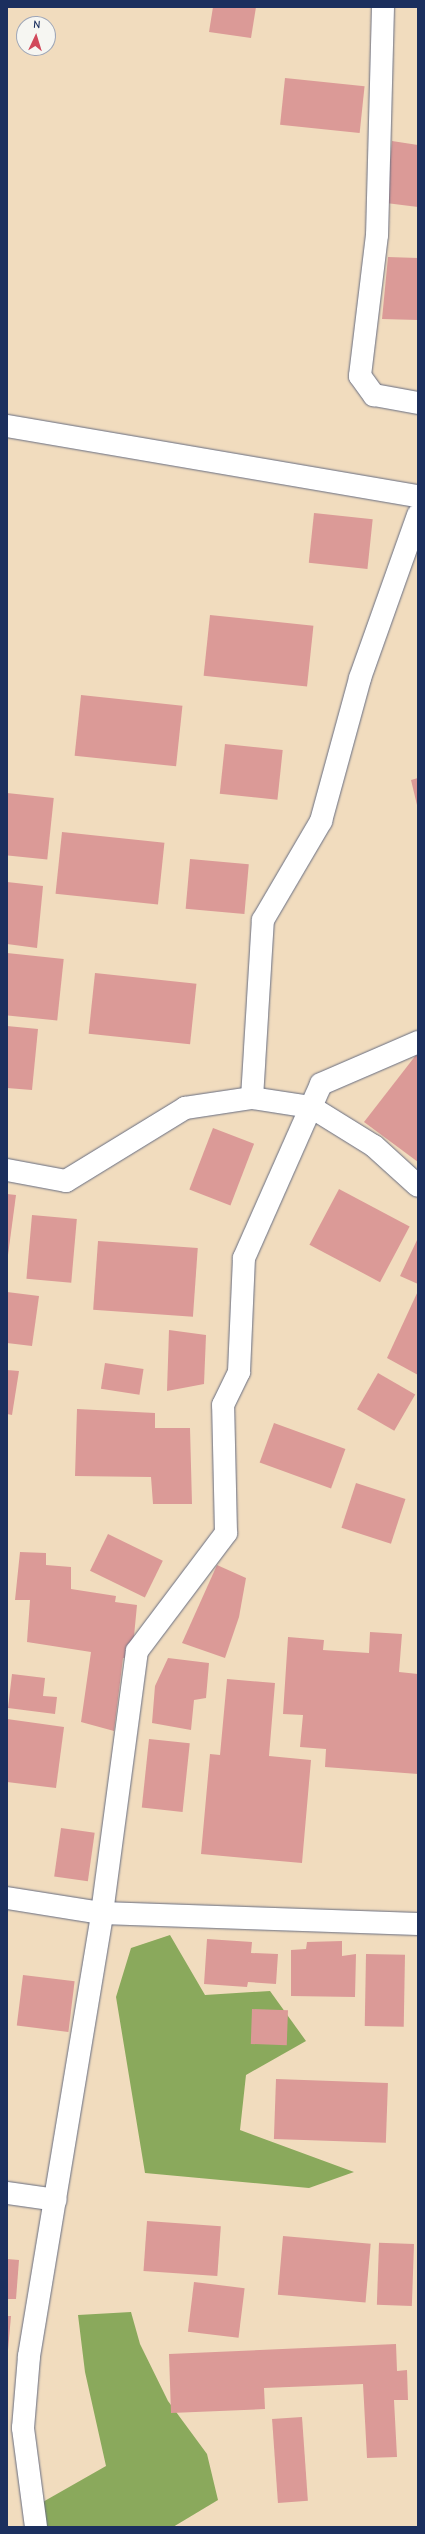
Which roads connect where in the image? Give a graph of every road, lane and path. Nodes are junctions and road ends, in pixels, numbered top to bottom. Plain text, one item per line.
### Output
1 (383, 7) edge
2 (418, 403) edge
3 (7, 426) edge
4 (418, 496) edge
5 (418, 515) edge
6 (418, 1042) edge
7 (252, 1098) junction
8 (311, 1107) junction
9 (7, 1170) edge
10 (418, 1186) edge
11 (7, 1898) edge
12 (102, 1913) junction
13 (418, 1924) edge
14 (7, 2193) edge
15 (56, 2200) junction
16 (36, 2527) edge

1 - 2 street
3 - 4 street
5 - 7 street
6 - 8 street
7 - 8 street
7 - 9 street
8 - 10 street
8 - 12 street
11 - 12 street
12 - 13 street
12 - 15 street
14 - 15 street
15 - 16 street

